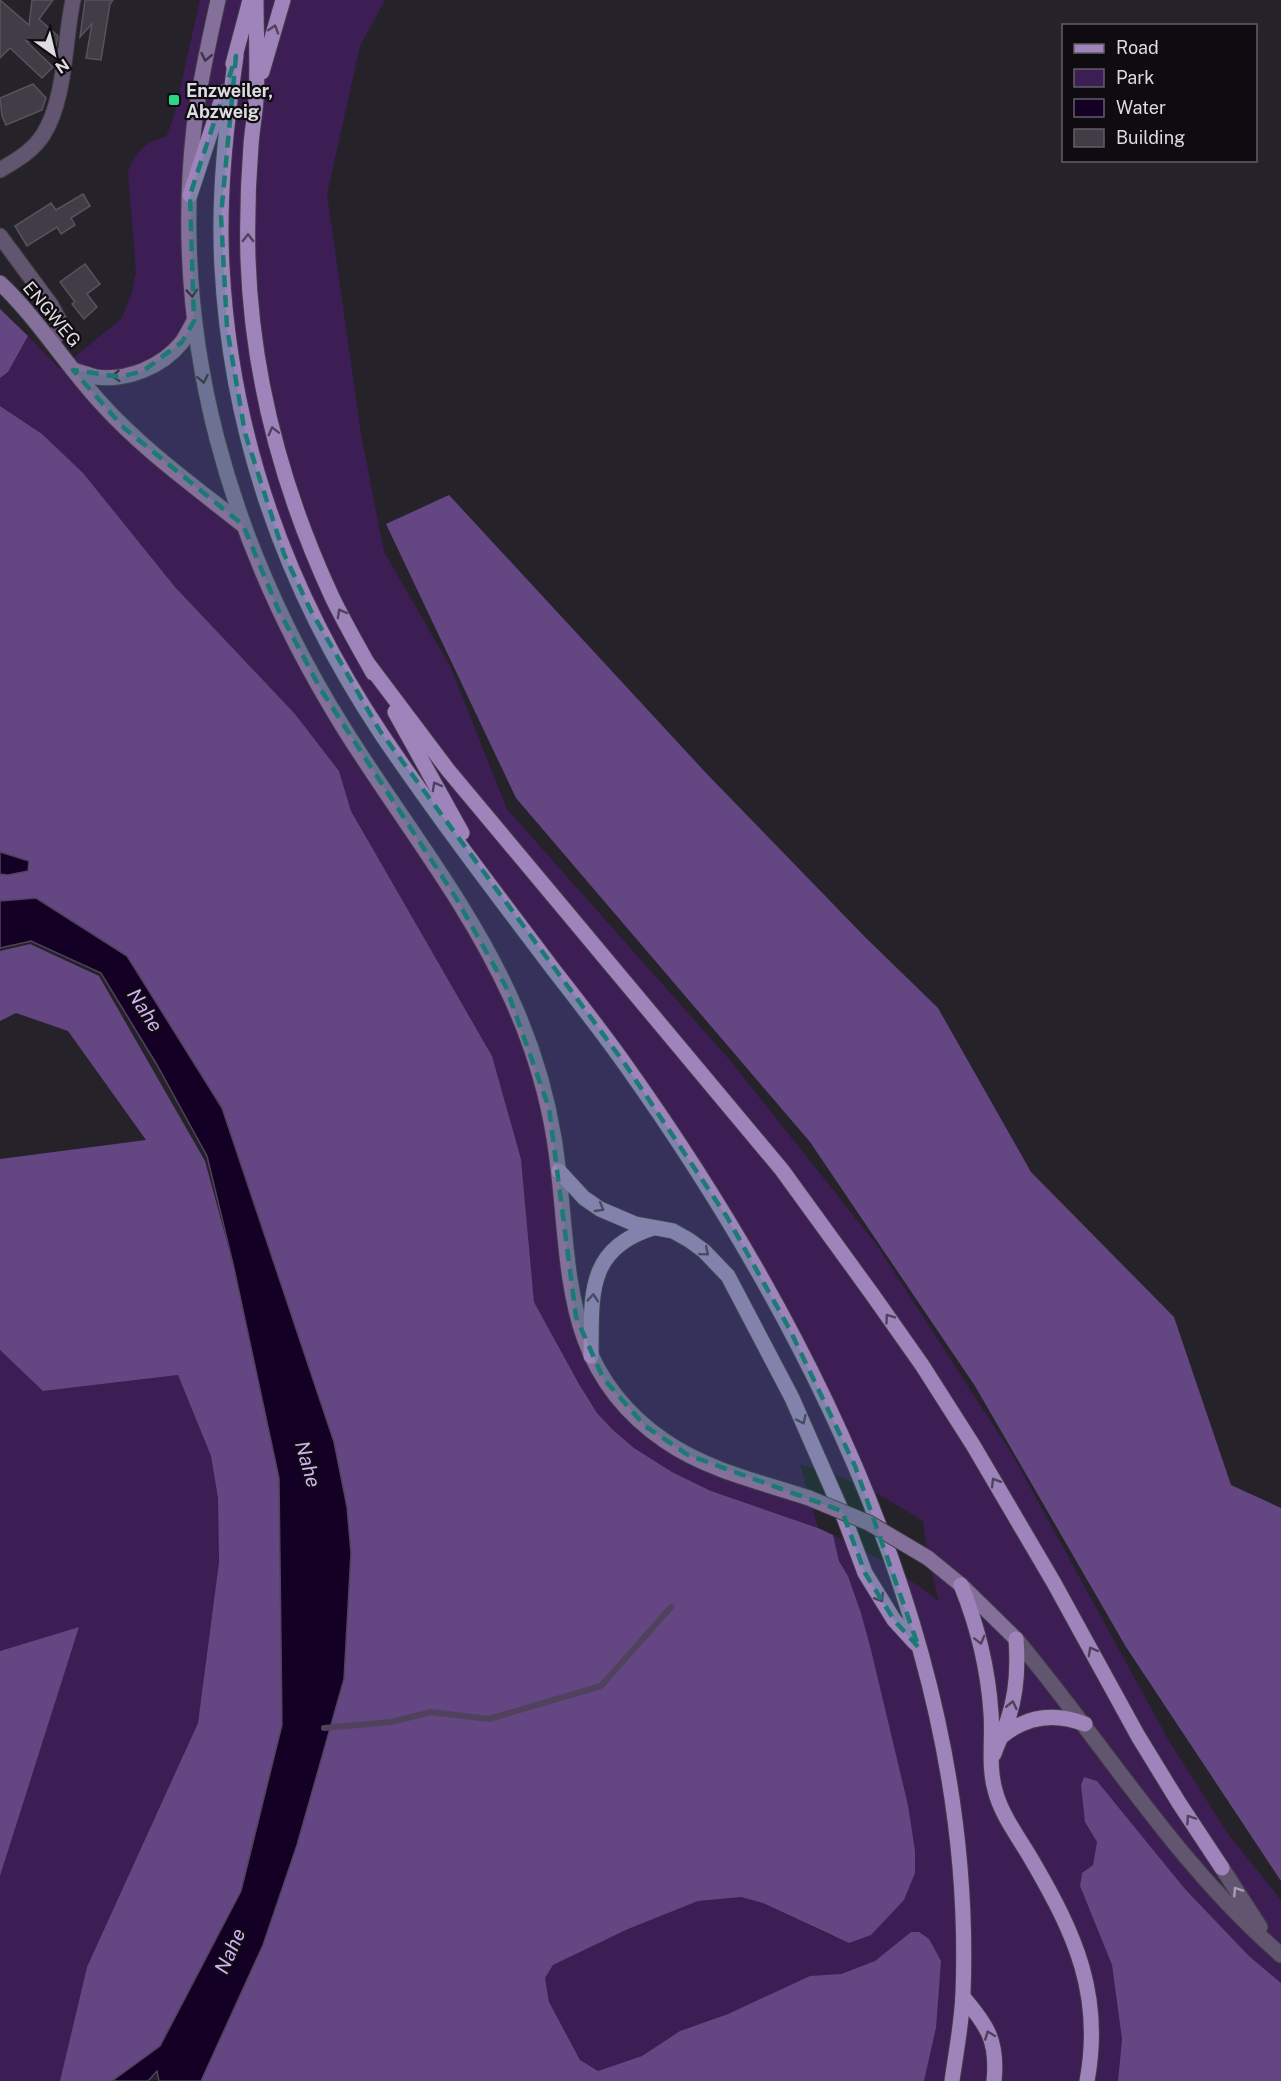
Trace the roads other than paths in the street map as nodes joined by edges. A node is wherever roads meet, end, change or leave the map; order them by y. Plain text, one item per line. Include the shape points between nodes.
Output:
1 (73, 0) edge
2 (218, 0) edge
3 (250, 0) edge
4 (256, 0) edge
5 (283, 0) edge
6 (236, 56) junction
7 (256, 99) junction
8 (0, 170) edge
9 (190, 195) junction
10 (0, 236) edge
11 (0, 283) edge
12 (194, 321) junction
13 (53, 342) junction
14 (73, 370) junction
15 (243, 525) junction
16 (369, 665) junction
17 (495, 892) junction
18 (559, 1171) junction
19 (653, 1228) junction
20 (591, 1356) junction
21 (962, 1585) junction
22 (1016, 1639) junction
23 (919, 1648) junction
24 (1084, 1724) junction
25 (1001, 1737) junction
26 (992, 1760) junction
27 (1222, 1868) joint
28 (1278, 1952) edge
29 (963, 1997) junction
30 (952, 2081) edge
31 (994, 2081) edge
32 (1087, 2081) edge

1 - 8 street via 50,122 31,149
2 -> 9 main road via 202,71
3 - 6 main road
4 - 7 main road
7 -> 5 main road
6 - 9 main road
6 - 17 main road via 224,155 222,264 235,381 263,493 284,554 340,664 380,731
16 -> 7 main road via 309,543 272,430 261,379 248,260 248,199
9 -> 12 main road
10 - 13 street via 59,320
11 - 13 main road, ENGWEG
12 -> 14 main road via 182,342 143,371 120,377
12 -> 15 main road via 212,425
13 - 14 main road, ENGWEG
14 - 15 main road, ENGWEG via 124,428
15 - 18 main road via 278,609 321,690 456,898 506,987 549,1108
17 -> 16 main road
27 -> 16 main road via 1144,1745 978,1455 859,1275 736,1112 448,770
17 - 23 main road via 625,1064 727,1217 764,1281 829,1408 876,1515
18 -> 19 main road via 577,1192 600,1209
18 - 20 main road via 565,1251 576,1317
20 -> 19 main road via 592,1290 602,1266 627,1239
19 -> 23 main road via 673,1231 689,1240 728,1276 792,1398 865,1573 894,1620
20 - 21 main road, bridge via 616,1397 667,1443 713,1466 869,1523 928,1558
21 - 22 main road
21 -> 26 main road via 986,1662
22 - 24 street
25 -> 22 main road via 1015,1694
23 - 29 main road via 950,1790 959,1861
24 - 25 main road via 1063,1717 1041,1717 1020,1724
24 - 28 street via 1180,1851 1227,1904
25 - 26 main road
26 - 32 main road via 999,1802 1064,1916 1082,1965 1090,2018
28 -> 27 street
29 - 30 main road
31 -> 29 main road via 996,2057 991,2037

